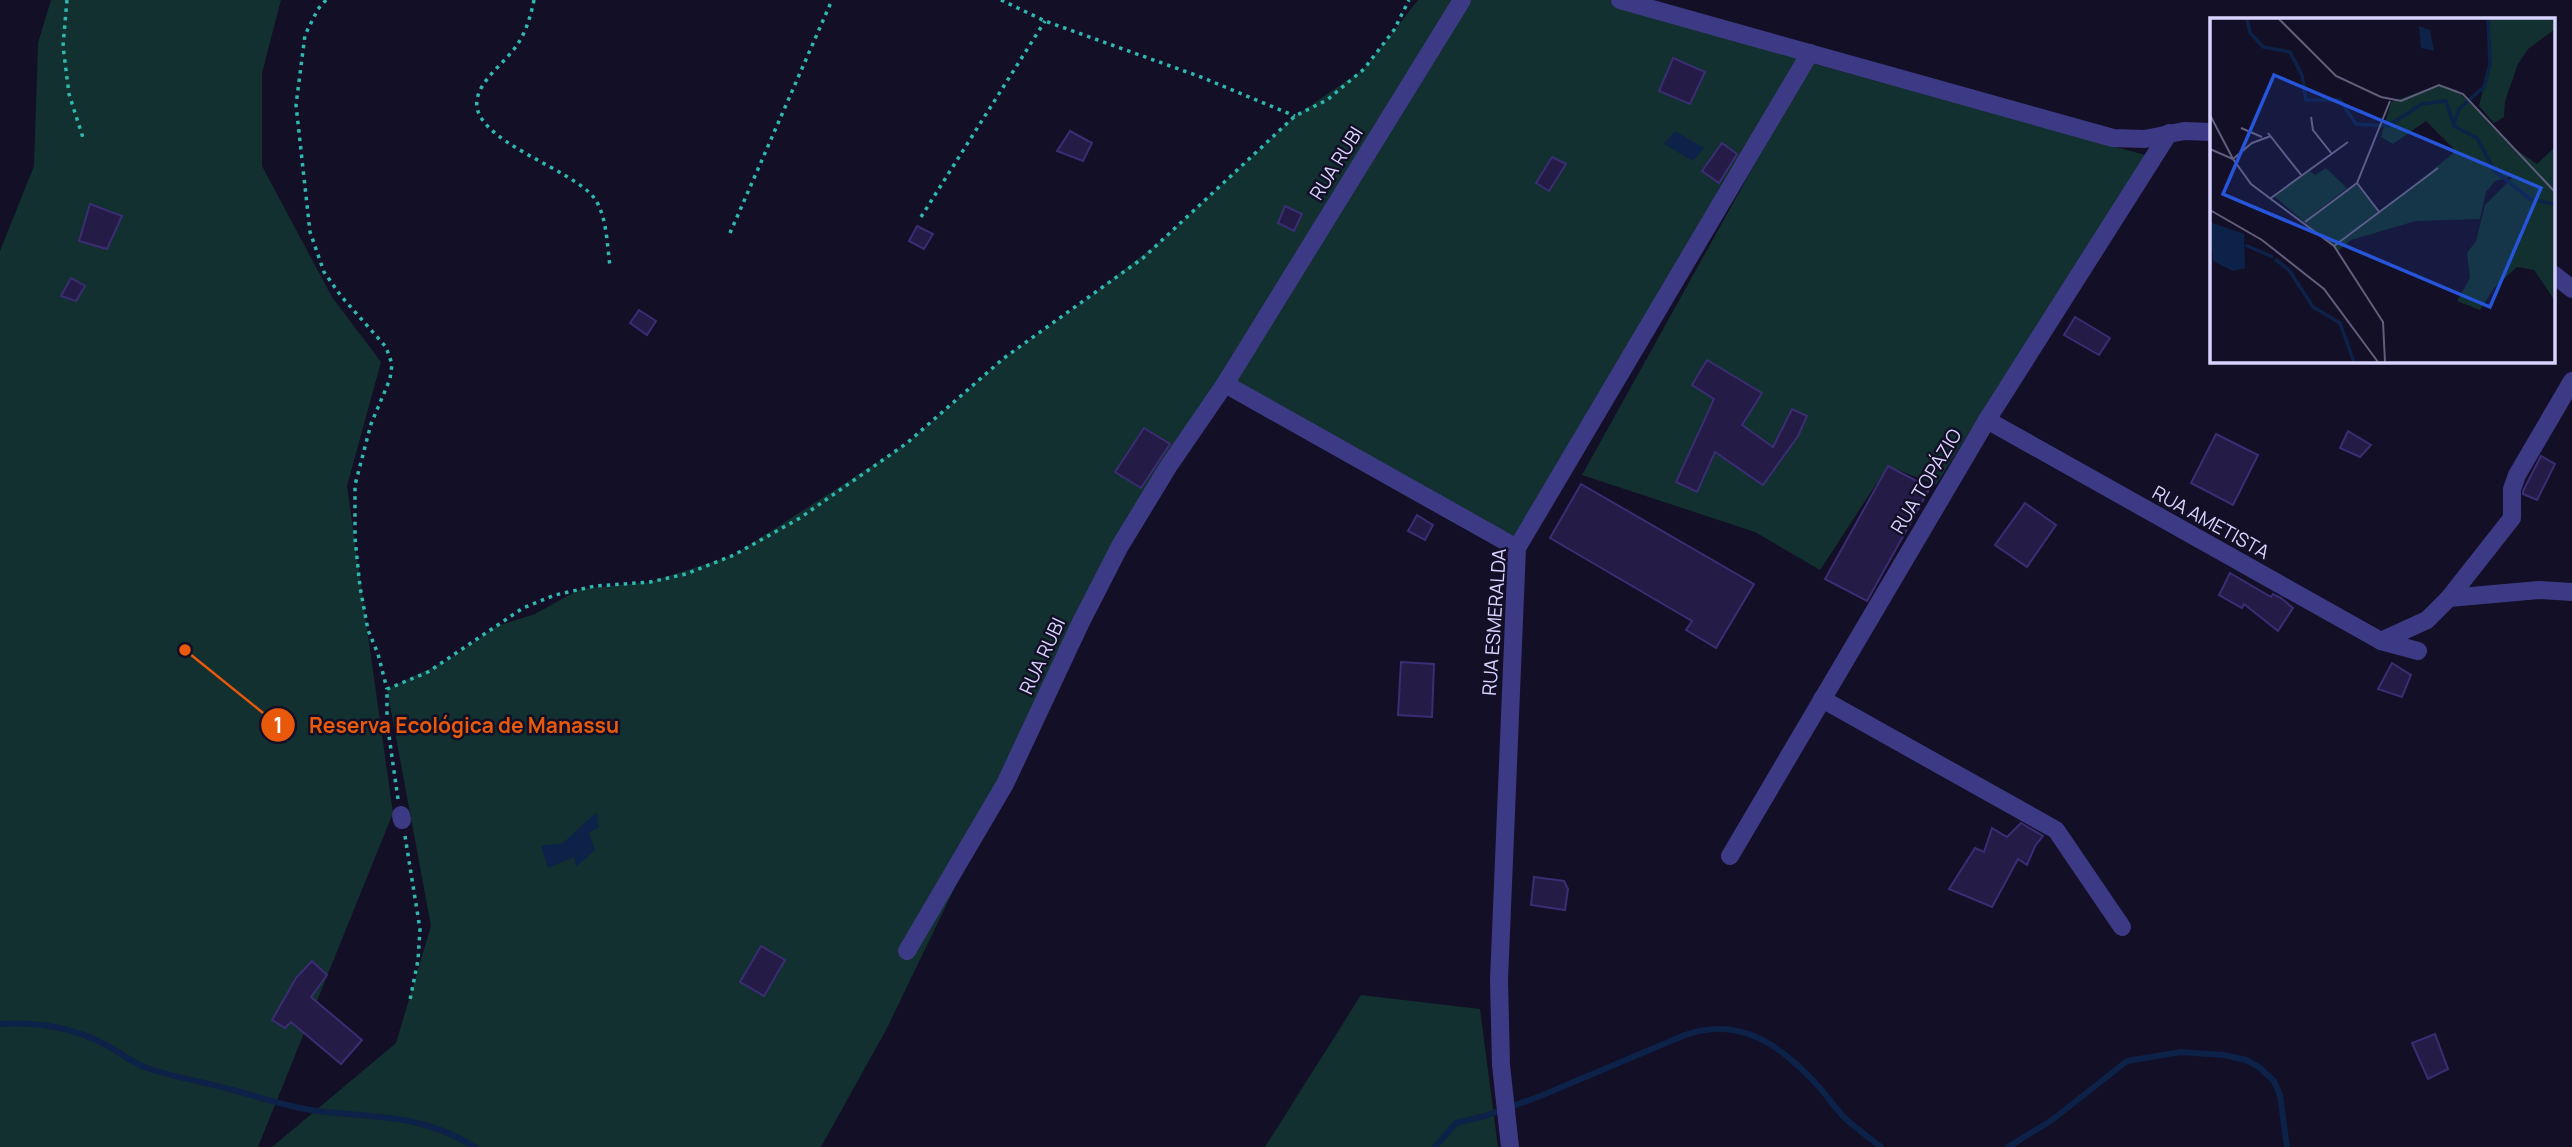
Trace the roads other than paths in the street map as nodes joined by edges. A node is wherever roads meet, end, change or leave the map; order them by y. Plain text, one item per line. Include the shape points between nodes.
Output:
1 (1462, 0) edge
2 (1620, 0) edge
3 (1810, 53) junction
4 (2210, 132) edge
5 (2169, 133) junction
6 (2554, 275) edge
7 (2572, 289) edge
8 (2572, 381) edge
9 (1225, 384) junction
10 (1987, 420) junction
11 (1517, 548) junction
12 (2572, 592) edge
13 (2449, 598) junction
14 (2381, 641) junction
15 (2418, 651) dead end
16 (1822, 699) junction
17 (1730, 856) dead end
18 (2122, 927) dead end
19 (907, 951) dead end
20 (1510, 1147) edge

1 - 9 street, RUA RUBI
2 - 3 street
3 - 5 street via 2113,138 2145,139
3 - 11 street, RUA ESMERALDA
4 - 5 street
5 - 10 street, RUA TOPÁZIO
6 - 7 street
8 - 13 street via 2518,475 2512,489 2512,517
9 - 11 street
9 - 19 street, RUA RUBI via 1120,547 1005,785
10 - 14 street, RUA AMETISTA
10 - 16 street, RUA TOPÁZIO
11 - 20 street, RUA ESMERALDA via 1499,980 1501,1065
12 - 13 street via 2539,590
13 - 14 street via 2427,620
14 - 15 street, RUA AMETISTA
16 - 17 street, RUA TOPÁZIO
16 - 18 street via 2056,830

